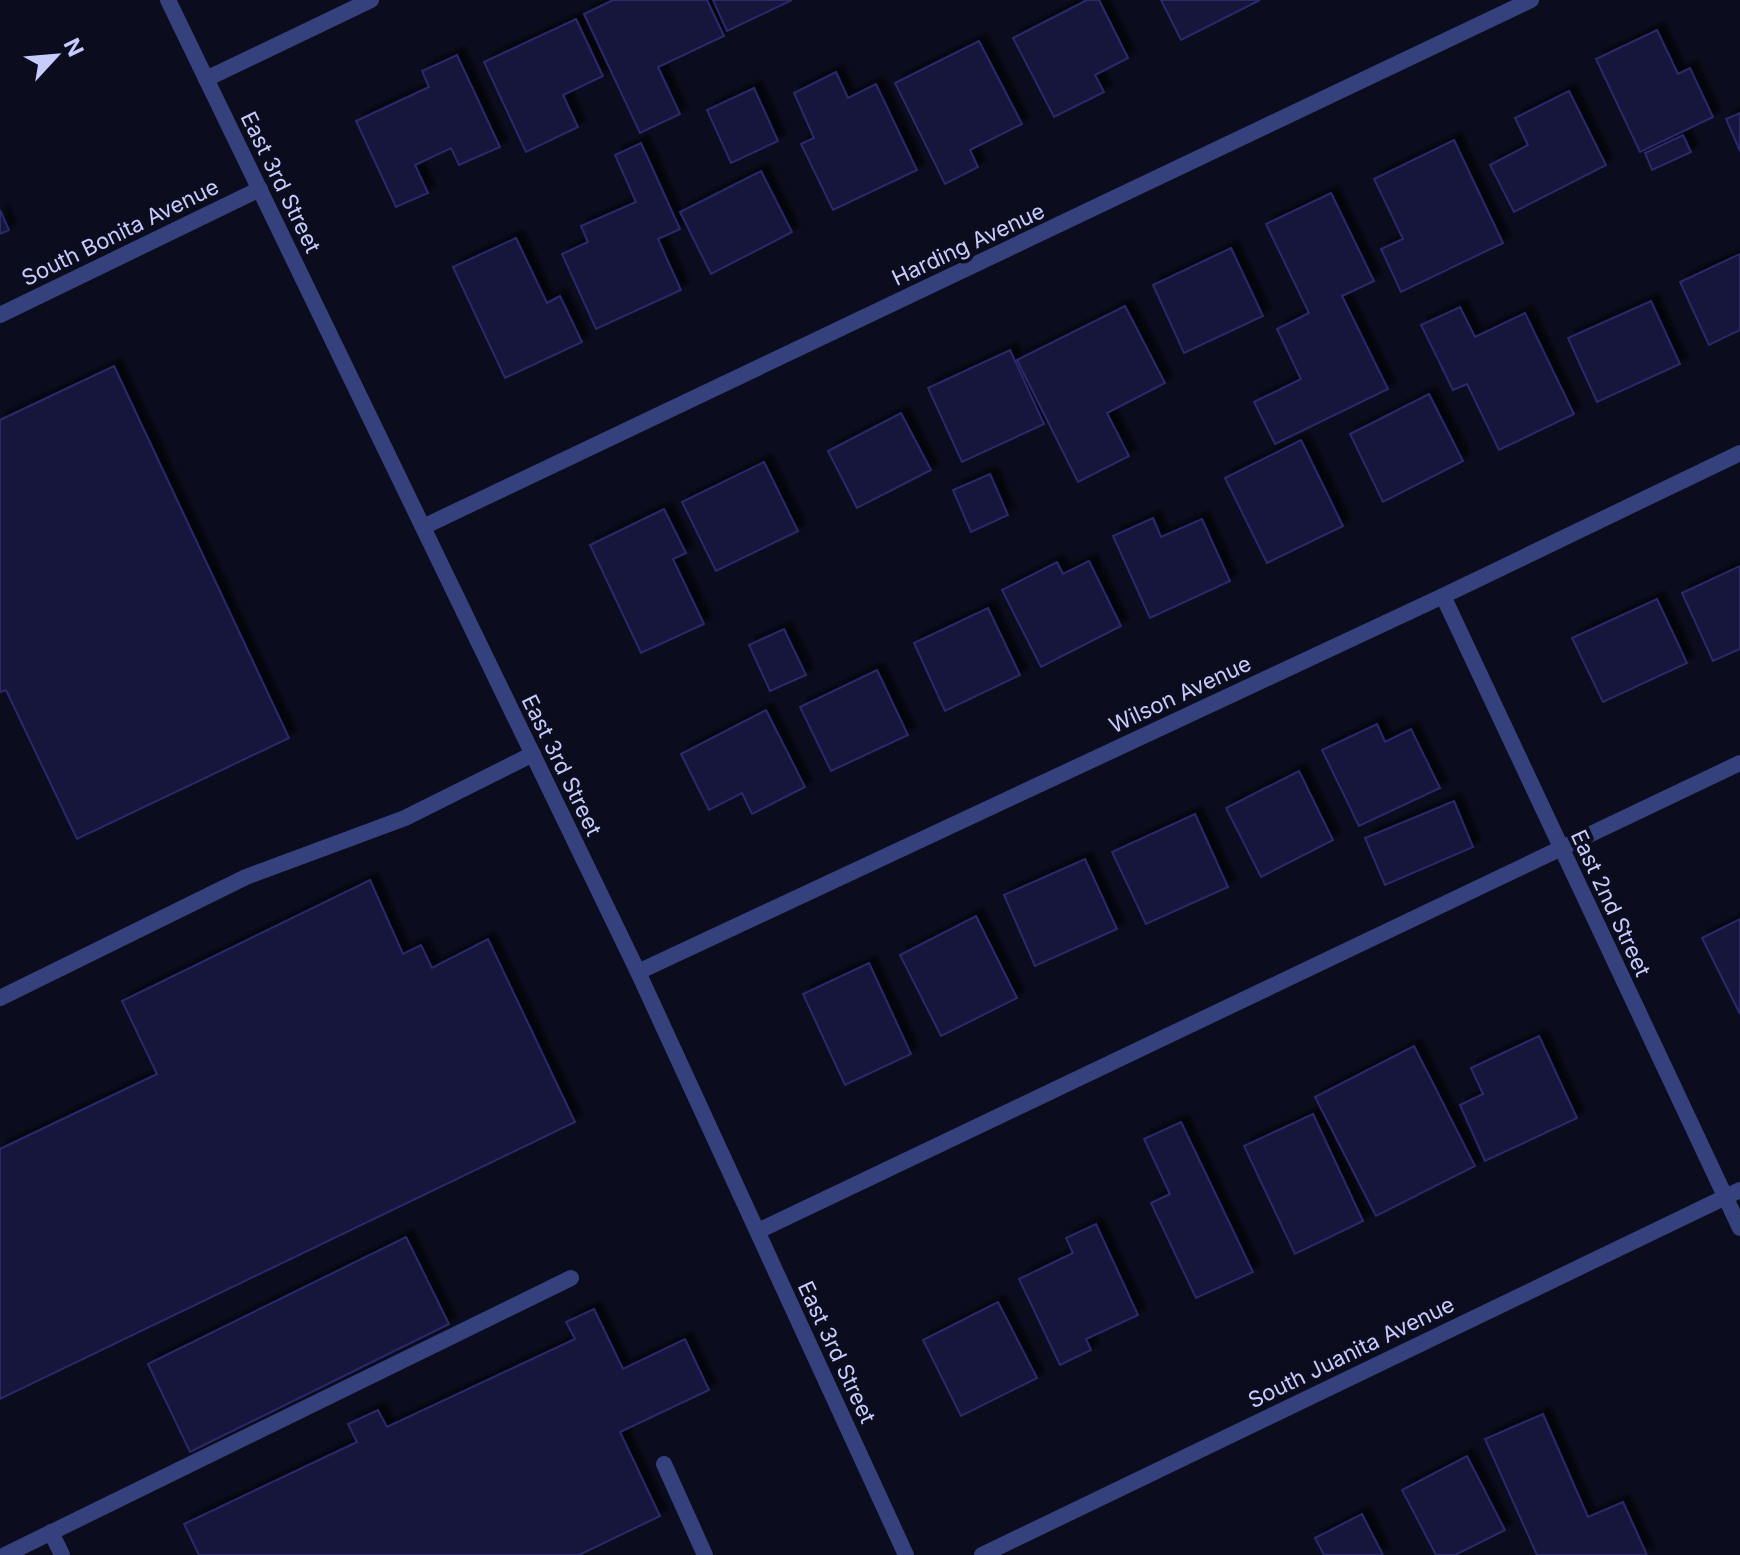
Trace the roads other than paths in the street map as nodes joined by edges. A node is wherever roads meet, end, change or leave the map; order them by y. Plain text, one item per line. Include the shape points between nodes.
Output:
1 (168, 0) edge
2 (371, 0) edge
3 (1531, 0) edge
4 (206, 79) junction
5 (260, 189) junction
6 (0, 315) edge
7 (1740, 453) edge
8 (423, 527) junction
9 (1443, 596) junction
10 (533, 754) junction
11 (1740, 763) edge
12 (1561, 848) junction
13 (638, 972) junction
14 (0, 998) edge
15 (1733, 1193) edge
16 (1740, 1228) edge
17 (758, 1231) junction
18 (571, 1278) dead end
19 (664, 1464) dead end
20 (51, 1532) junction
21 (5, 1555) edge
22 (62, 1555) edge
23 (705, 1555) edge
24 (906, 1555) edge
25 (982, 1555) edge

1 - 4 street, East 3rd Street
2 - 4 street
3 - 8 street, Harding Avenue
4 - 5 street, East 3rd Street
5 - 6 street, South Bonita Avenue
5 - 8 street, East 3rd Street
7 - 9 street, Wilson Avenue
8 - 10 street, East 3rd Street
9 - 12 street, East 2nd Street
9 - 13 street, Wilson Avenue
10 - 13 street, East 3rd Street
10 - 14 street via 405,818 246,877
11 - 12 street
12 - 15 street, East 2nd Street
12 - 17 street
13 - 17 street, East 3rd Street
15 - 16 street, East 2nd Street
15 - 25 street, South Juanita Avenue
17 - 24 street, East 3rd Street
18 - 20 street
19 - 23 street
20 - 21 street
20 - 22 street

